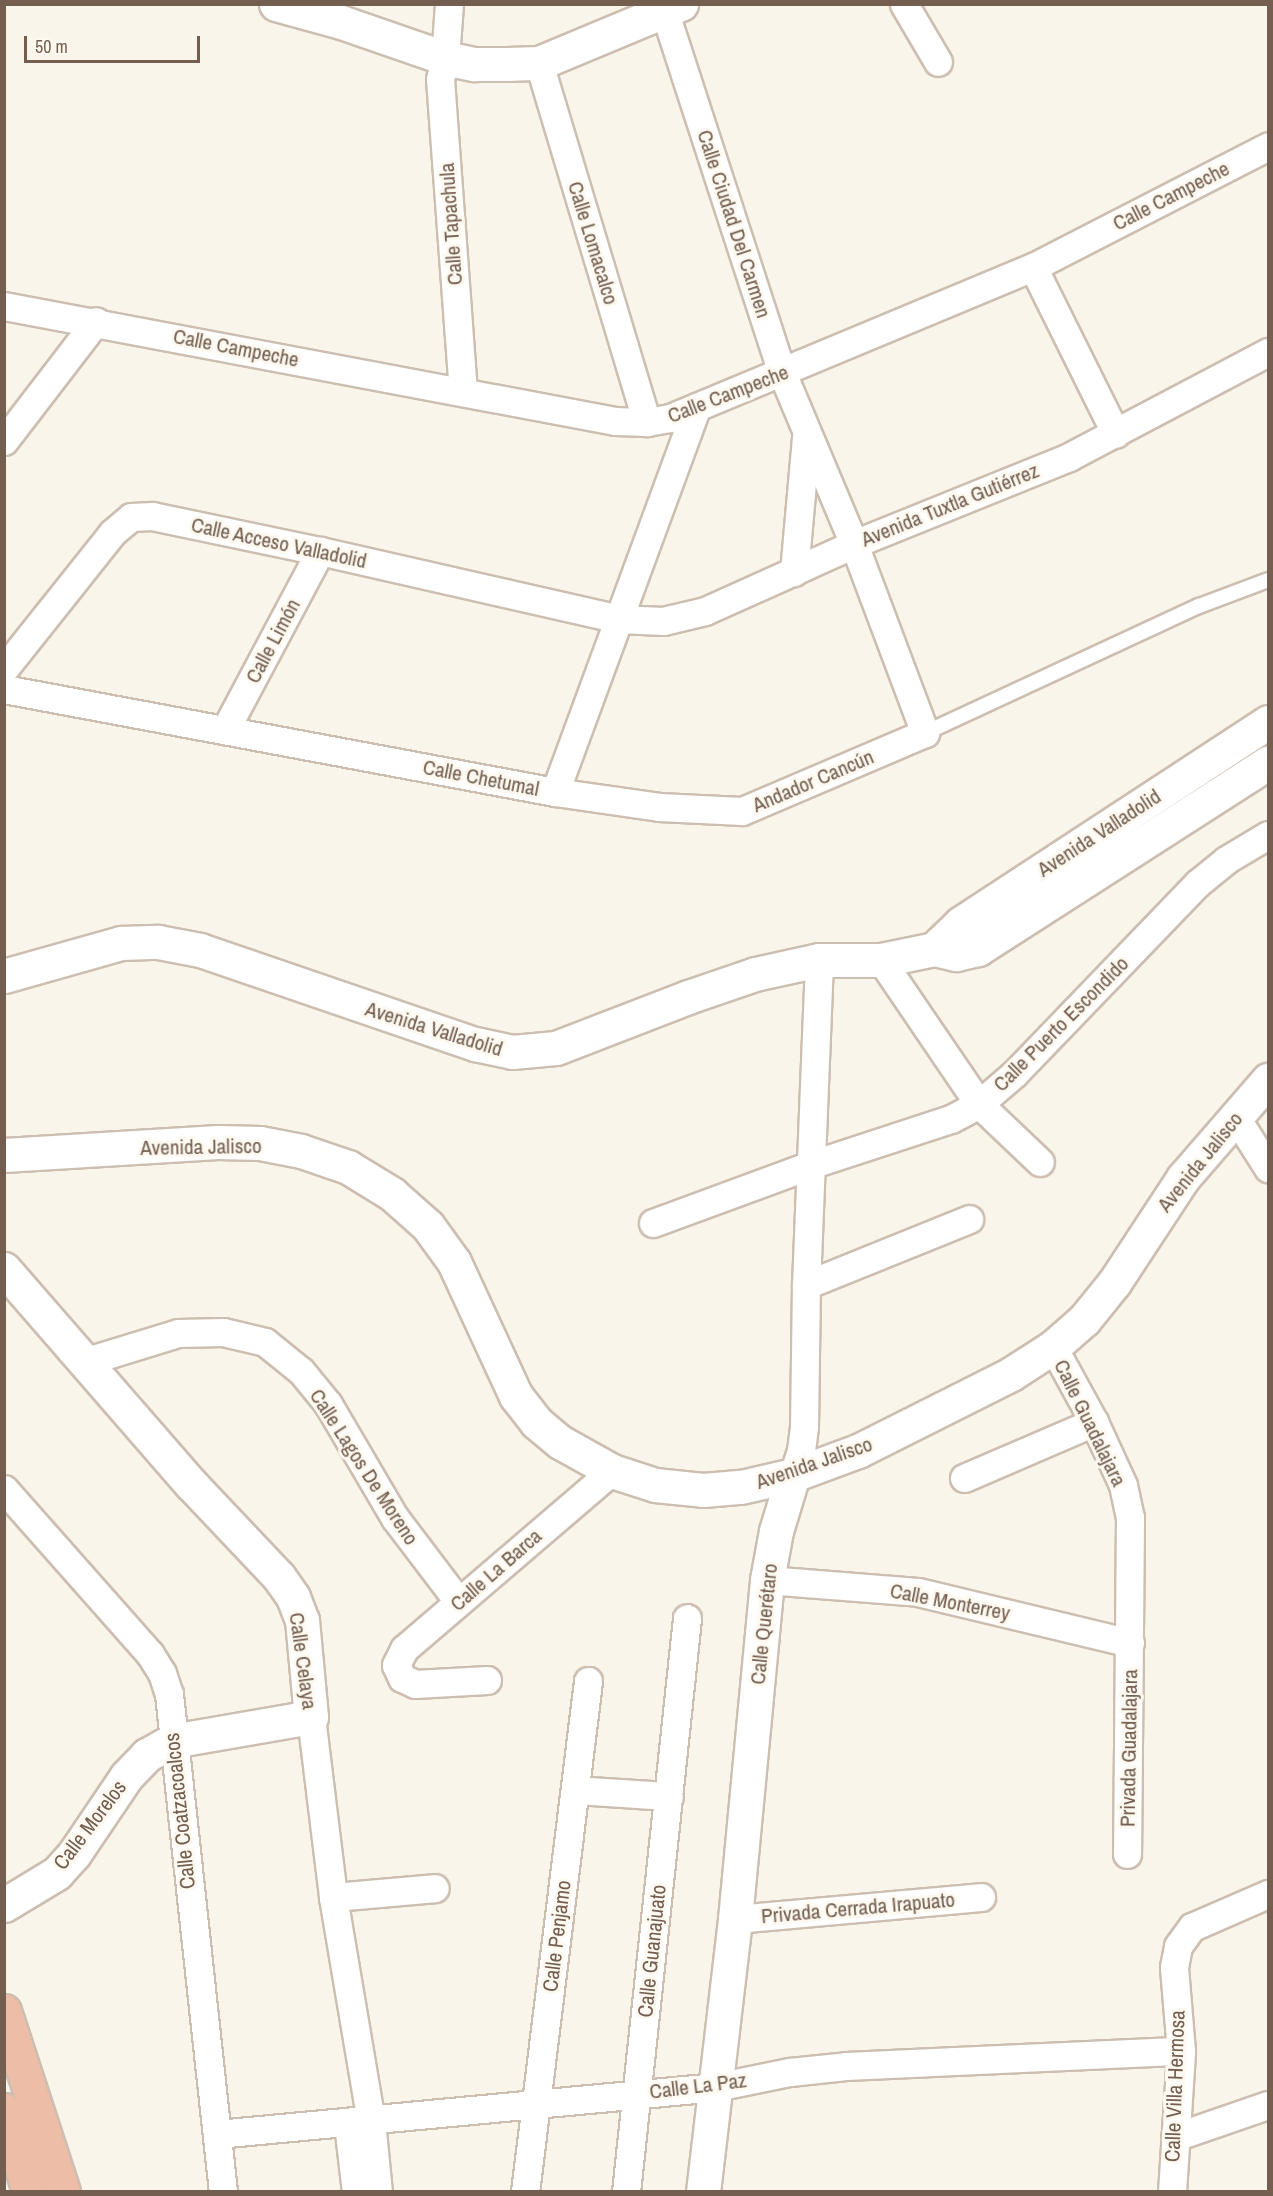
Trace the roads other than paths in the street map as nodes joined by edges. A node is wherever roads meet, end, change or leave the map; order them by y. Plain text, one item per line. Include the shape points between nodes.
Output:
1 (276, 4) edge
2 (449, 4) edge
3 (904, 4) edge
4 (673, 8) edge
5 (445, 58) junction
6 (938, 62) dead end
7 (539, 63) junction
8 (1269, 146) edge
9 (1033, 267) junction
10 (4, 306) edge
11 (96, 321) junction
12 (1269, 352) edge
13 (782, 373) junction
14 (463, 391) junction
15 (697, 407) junction
16 (647, 422) junction
17 (806, 433) junction
18 (1116, 434) junction
19 (4, 441) edge
20 (854, 544) junction
21 (320, 551) junction
22 (794, 572) junction
23 (1269, 580) edge
24 (619, 620) junction
25 (4, 669) edge
26 (4, 689) edge
27 (1269, 722) edge
28 (225, 730) junction
29 (925, 733) junction
30 (1269, 763) edge
31 (555, 792) junction
32 (1269, 835) edge
33 (934, 949) junction
34 (819, 960) junction
35 (881, 960) junction
36 (4, 976) edge
37 (1269, 1080) edge
38 (979, 1104) junction
39 (1235, 1116) junction
40 (4, 1155) edge
41 (1040, 1162) dead end
42 (813, 1164) junction
43 (1269, 1168) edge
44 (969, 1219) dead end
45 (653, 1223) dead end
46 (4, 1269) edge
47 (806, 1285) junction
48 (1053, 1347) junction
49 (87, 1361) junction
50 (1094, 1422) junction
51 (612, 1471) junction
52 (793, 1475) junction
53 (964, 1478) dead end
54 (4, 1489) edge
55 (767, 1580) junction
56 (458, 1601) junction
57 (687, 1618) dead end
58 (1130, 1643) junction
59 (487, 1680) dead end
60 (588, 1681) dead end
61 (311, 1717) junction
62 (172, 1741) junction
63 (575, 1790) junction
64 (669, 1796) junction
65 (1127, 1854) dead end
66 (435, 1888) dead end
67 (1269, 1894) edge
68 (981, 1896) dead end
69 (333, 1897) junction
70 (4, 1905) edge
71 (735, 1919) junction
72 (4, 2011) edge
73 (1180, 2051) junction
74 (716, 2087) junction
75 (638, 2094) junction
76 (537, 2102) junction
77 (1269, 2104) edge
78 (4, 2110) edge
79 (359, 2122) junction
80 (217, 2134) junction
81 (1175, 2137) junction
82 (29, 2192) edge
83 (63, 2192) edge
84 (223, 2192) edge
85 (356, 2192) edge
86 (378, 2192) edge
87 (525, 2192) edge
88 (626, 2192) edge
89 (703, 2192) edge
90 (1172, 2192) edge

1 - 5 street
2 - 5 street, Calle Tapachula
3 - 6 street
4 - 7 street
4 - 13 street, Calle Ciudad Del Carmen
5 - 7 street via 474,64
5 - 14 street, Calle Tapachula via 440,79
7 - 16 street, Calle Lomacalco
8 - 9 street, Calle Campeche
9 - 13 street, Calle Campeche
9 - 18 street
10 - 11 street, Calle Campeche
11 - 14 street, Calle Campeche
11 - 19 street
12 - 18 street, Avenida Tuxtla Gutiérrez
13 - 15 street, Calle Campeche
13 - 17 street, Calle Ciudad Del Carmen
14 - 16 street, Calle Campeche via 615,421
15 - 16 street, Calle Campeche
15 - 24 street, Calle Chetumal
17 - 20 street, Calle Ciudad Del Carmen
17 - 22 street
18 - 20 street, Avenida Tuxtla Gutiérrez via 1069,457
20 - 22 street, Avenida Tuxtla Gutiérrez
20 - 29 street, Calle Ciudad Del Carmen
21 - 24 street, Calle Acceso Valladolid
21 - 25 street, Calle Acceso Valladolid via 152,516 131,517 112,533
21 - 28 street, Calle Limón
22 - 24 street, Avenida Tuxtla Gutiérrez via 705,611 663,621
23 - 29 lane via 1199,606
24 - 31 street, Calle Chetumal
26 - 28 street, Calle Chetumal
27 - 33 street, Avenida Valladolid via 961,924
28 - 31 street, Calle Chetumal
29 - 31 street, Andador Cancún via 742,811 659,807
30 - 33 street, Avenida Valladolid via 978,949 956,954
32 - 38 street, Calle Puerto Escondido via 1226,860 1198,883 1014,1074
33 - 35 street, Avenida Valladolid
34 - 35 street, Avenida Valladolid
34 - 36 street, Avenida Valladolid via 754,974 556,1048 512,1052 427,1030 200,951 158,942 121,943
34 - 42 street, Calle Querétaro
35 - 38 street
37 - 39 street, Avenida Jalisco
38 - 41 street
38 - 42 street, Calle Puerto Escondido via 951,1119
39 - 43 street
39 - 48 street, Avenida Jalisco via 1183,1178 1114,1283 1084,1320
40 - 51 street, Avenida Jalisco via 260,1143 301,1151 348,1167 392,1194 428,1226 454,1262 516,1396 536,1422 560,1443
42 - 45 street, Calle Puerto Escondido
42 - 47 street, Calle Querétaro
44 - 47 street
46 - 49 street, Calle Celaya
47 - 52 street, Calle Querétaro via 804,1427
48 - 50 street, Calle Guadalajara
48 - 52 street, Avenida Jalisco via 1011,1374 858,1451
49 - 56 street, Calle Lagos De Moreno via 178,1333 224,1332 265,1342 301,1371 328,1404 395,1518
49 - 61 street, Calle Celaya via 293,1597 302,1620
50 - 53 street
50 - 58 street, Calle Guadalajara via 1123,1485 1130,1517
51 - 52 street, Avenida Jalisco via 655,1485 703,1490 741,1487
51 - 56 street, Calle La Barca
52 - 55 street, Calle Querétaro via 776,1531
54 - 62 street, Calle Coatzacoalcos via 150,1654 169,1694
55 - 58 street, Calle Monterrey via 918,1592
55 - 71 street, Calle Querétaro
56 - 59 street, Calle La Barca via 404,1649 396,1665 402,1678 415,1684
57 - 64 street, Calle Guanajuato
58 - 65 street, Privada Guadalajara
60 - 63 street, Calle Penjamo
61 - 62 street
61 - 69 street, Calle Celaya
62 - 70 street, Calle Morelos via 147,1755 126,1777 74,1854 57,1872
62 - 80 street, Calle Coatzacoalcos
63 - 64 street
63 - 76 street, Calle Penjamo
64 - 75 street, Calle Guanajuato
66 - 69 street
67 - 73 street, Calle Villa Hermosa via 1192,1927 1178,1946 1174,1967
68 - 71 street, Privada Cerrada Irapuato
69 - 79 street, Calle Celaya
71 - 74 street, Calle Querétaro
72 - 83 highway
73 - 74 street, Calle La Paz via 846,2066 790,2072
73 - 81 street, Calle Villa Hermosa
74 - 75 street, Calle La Paz
74 - 89 street, Calle Querétaro
75 - 76 street, Calle La Paz
75 - 88 street, Calle Guanajuato
76 - 79 street, Calle La Paz
76 - 87 street, Calle Penjamo
77 - 81 street
78 - 82 highway
79 - 80 street, Calle La Paz
79 - 85 street
79 - 86 street
80 - 84 street, Calle Coatzacoalcos
81 - 90 street, Calle Villa Hermosa

